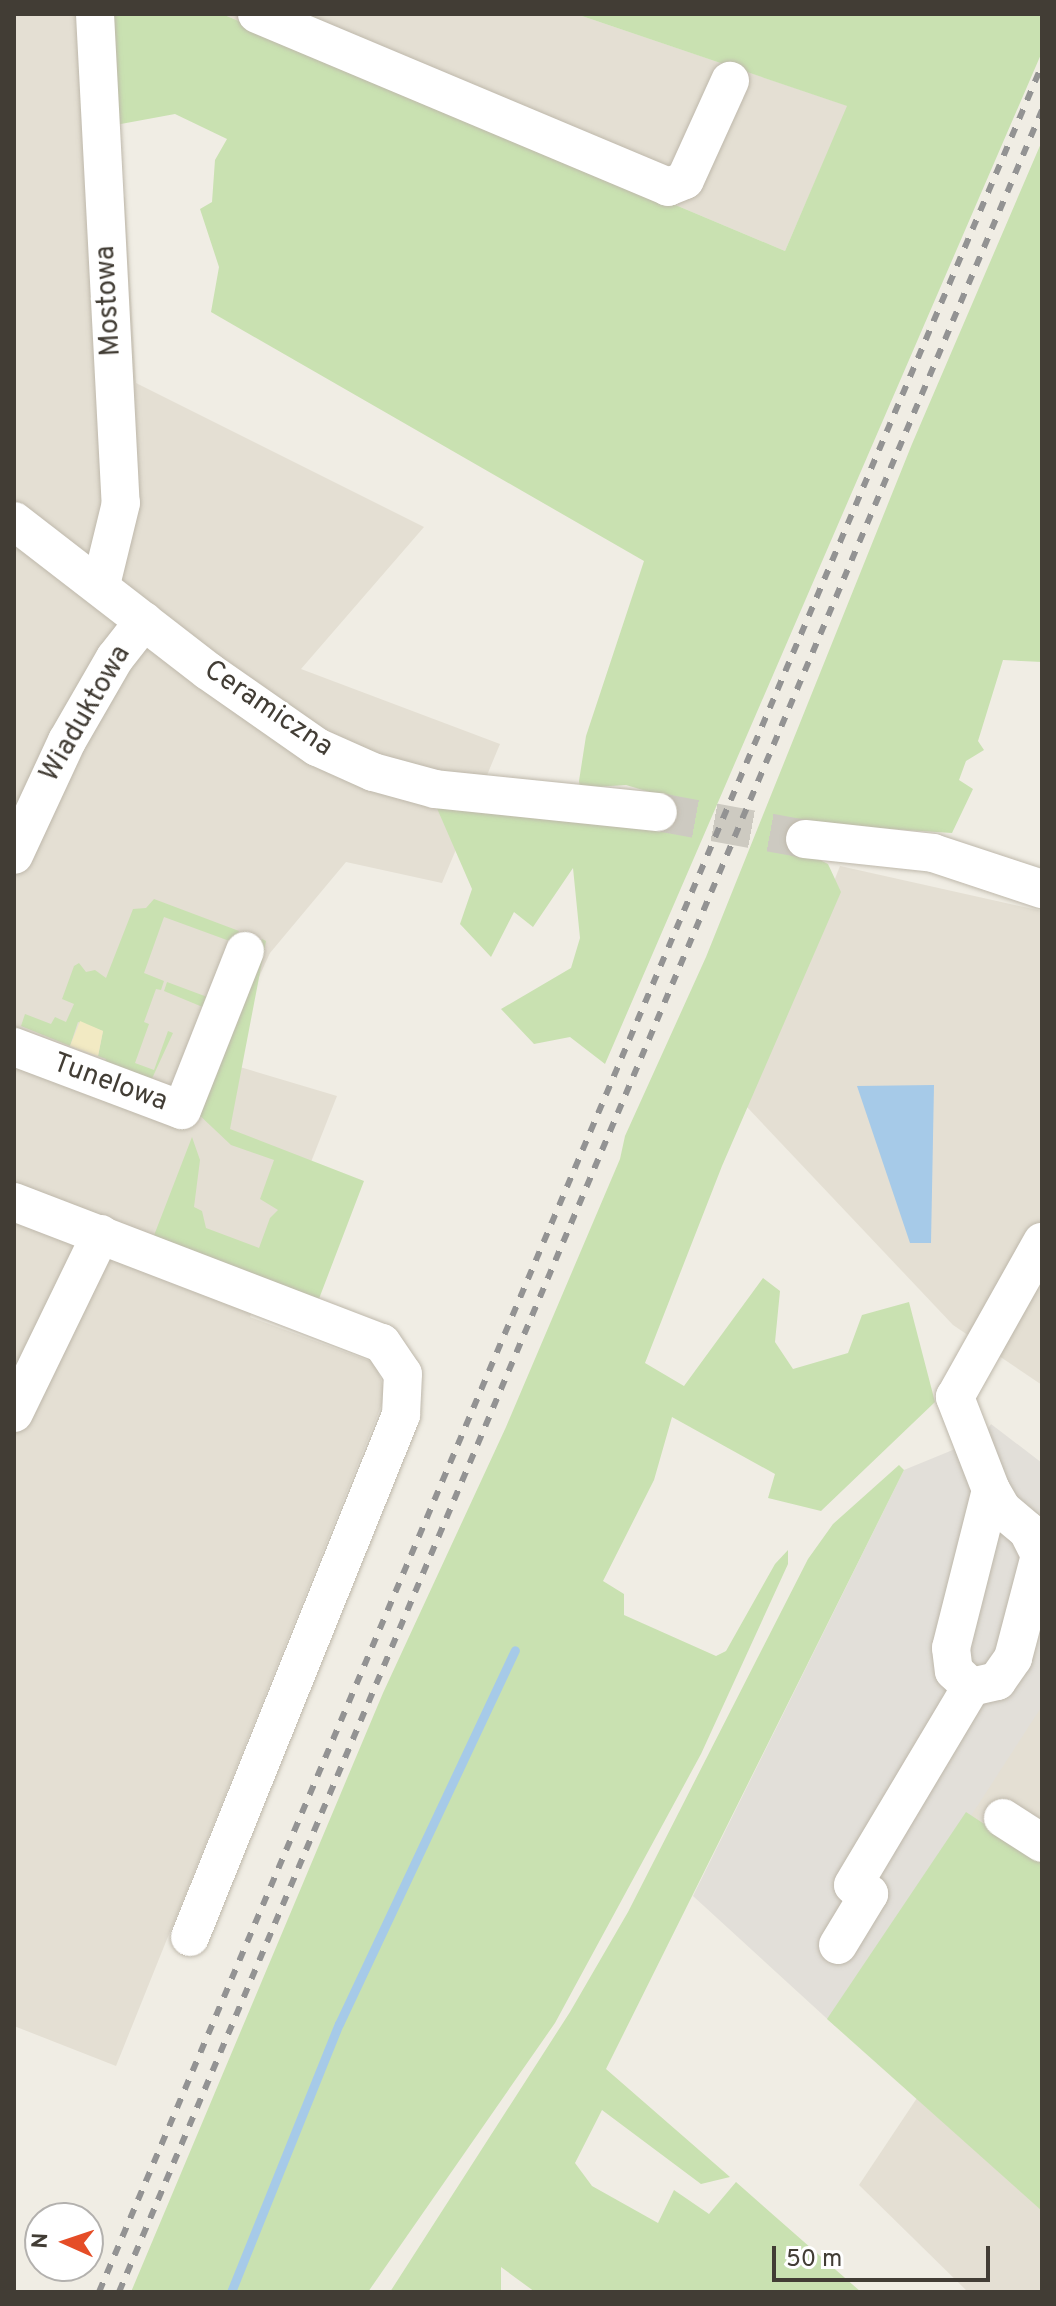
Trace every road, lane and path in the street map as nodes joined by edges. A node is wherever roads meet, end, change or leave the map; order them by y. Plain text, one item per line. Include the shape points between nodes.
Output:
1 (95, 14) edge
2 (257, 14) edge
3 (730, 81) dead end
4 (14, 521) edge
5 (101, 585) junction
6 (144, 621) junction
7 (658, 812) tunnel mouth
8 (805, 839) tunnel mouth
9 (14, 855) edge
10 (1042, 889) edge
11 (245, 951) dead end
12 (14, 1047) edge
13 (14, 1202) edge
14 (101, 1234) junction
15 (1042, 1242) edge
16 (14, 1413) edge
17 (991, 1490) junction
18 (971, 1687) junction
19 (1003, 1818) dead end
20 (1042, 1843) edge
21 (190, 1937) dead end
22 (838, 1945) dead end

1 - 5 street, Mostowa via 121,503
2 - 3 street via 668,187 685,180
4 - 5 street, Ceramiczna
5 - 6 street, Ceramiczna
6 - 7 street, Ceramiczna via 317,747 373,772 435,789
6 - 9 street, Wiaduktowa via 115,658 67,741
8 - 10 street via 933,853
11 - 12 street, Tunelowa via 182,1110
13 - 14 street
14 - 16 street
14 - 21 street via 382,1343 403,1374 401,1415
15 - 17 street via 955,1397
17 - 18 street via 951,1648 954,1671
17 - 18 street via 1036,1542 1039,1572 1006,1671 984,1688
18 - 22 street via 853,1885 869,1894
19 - 20 street

